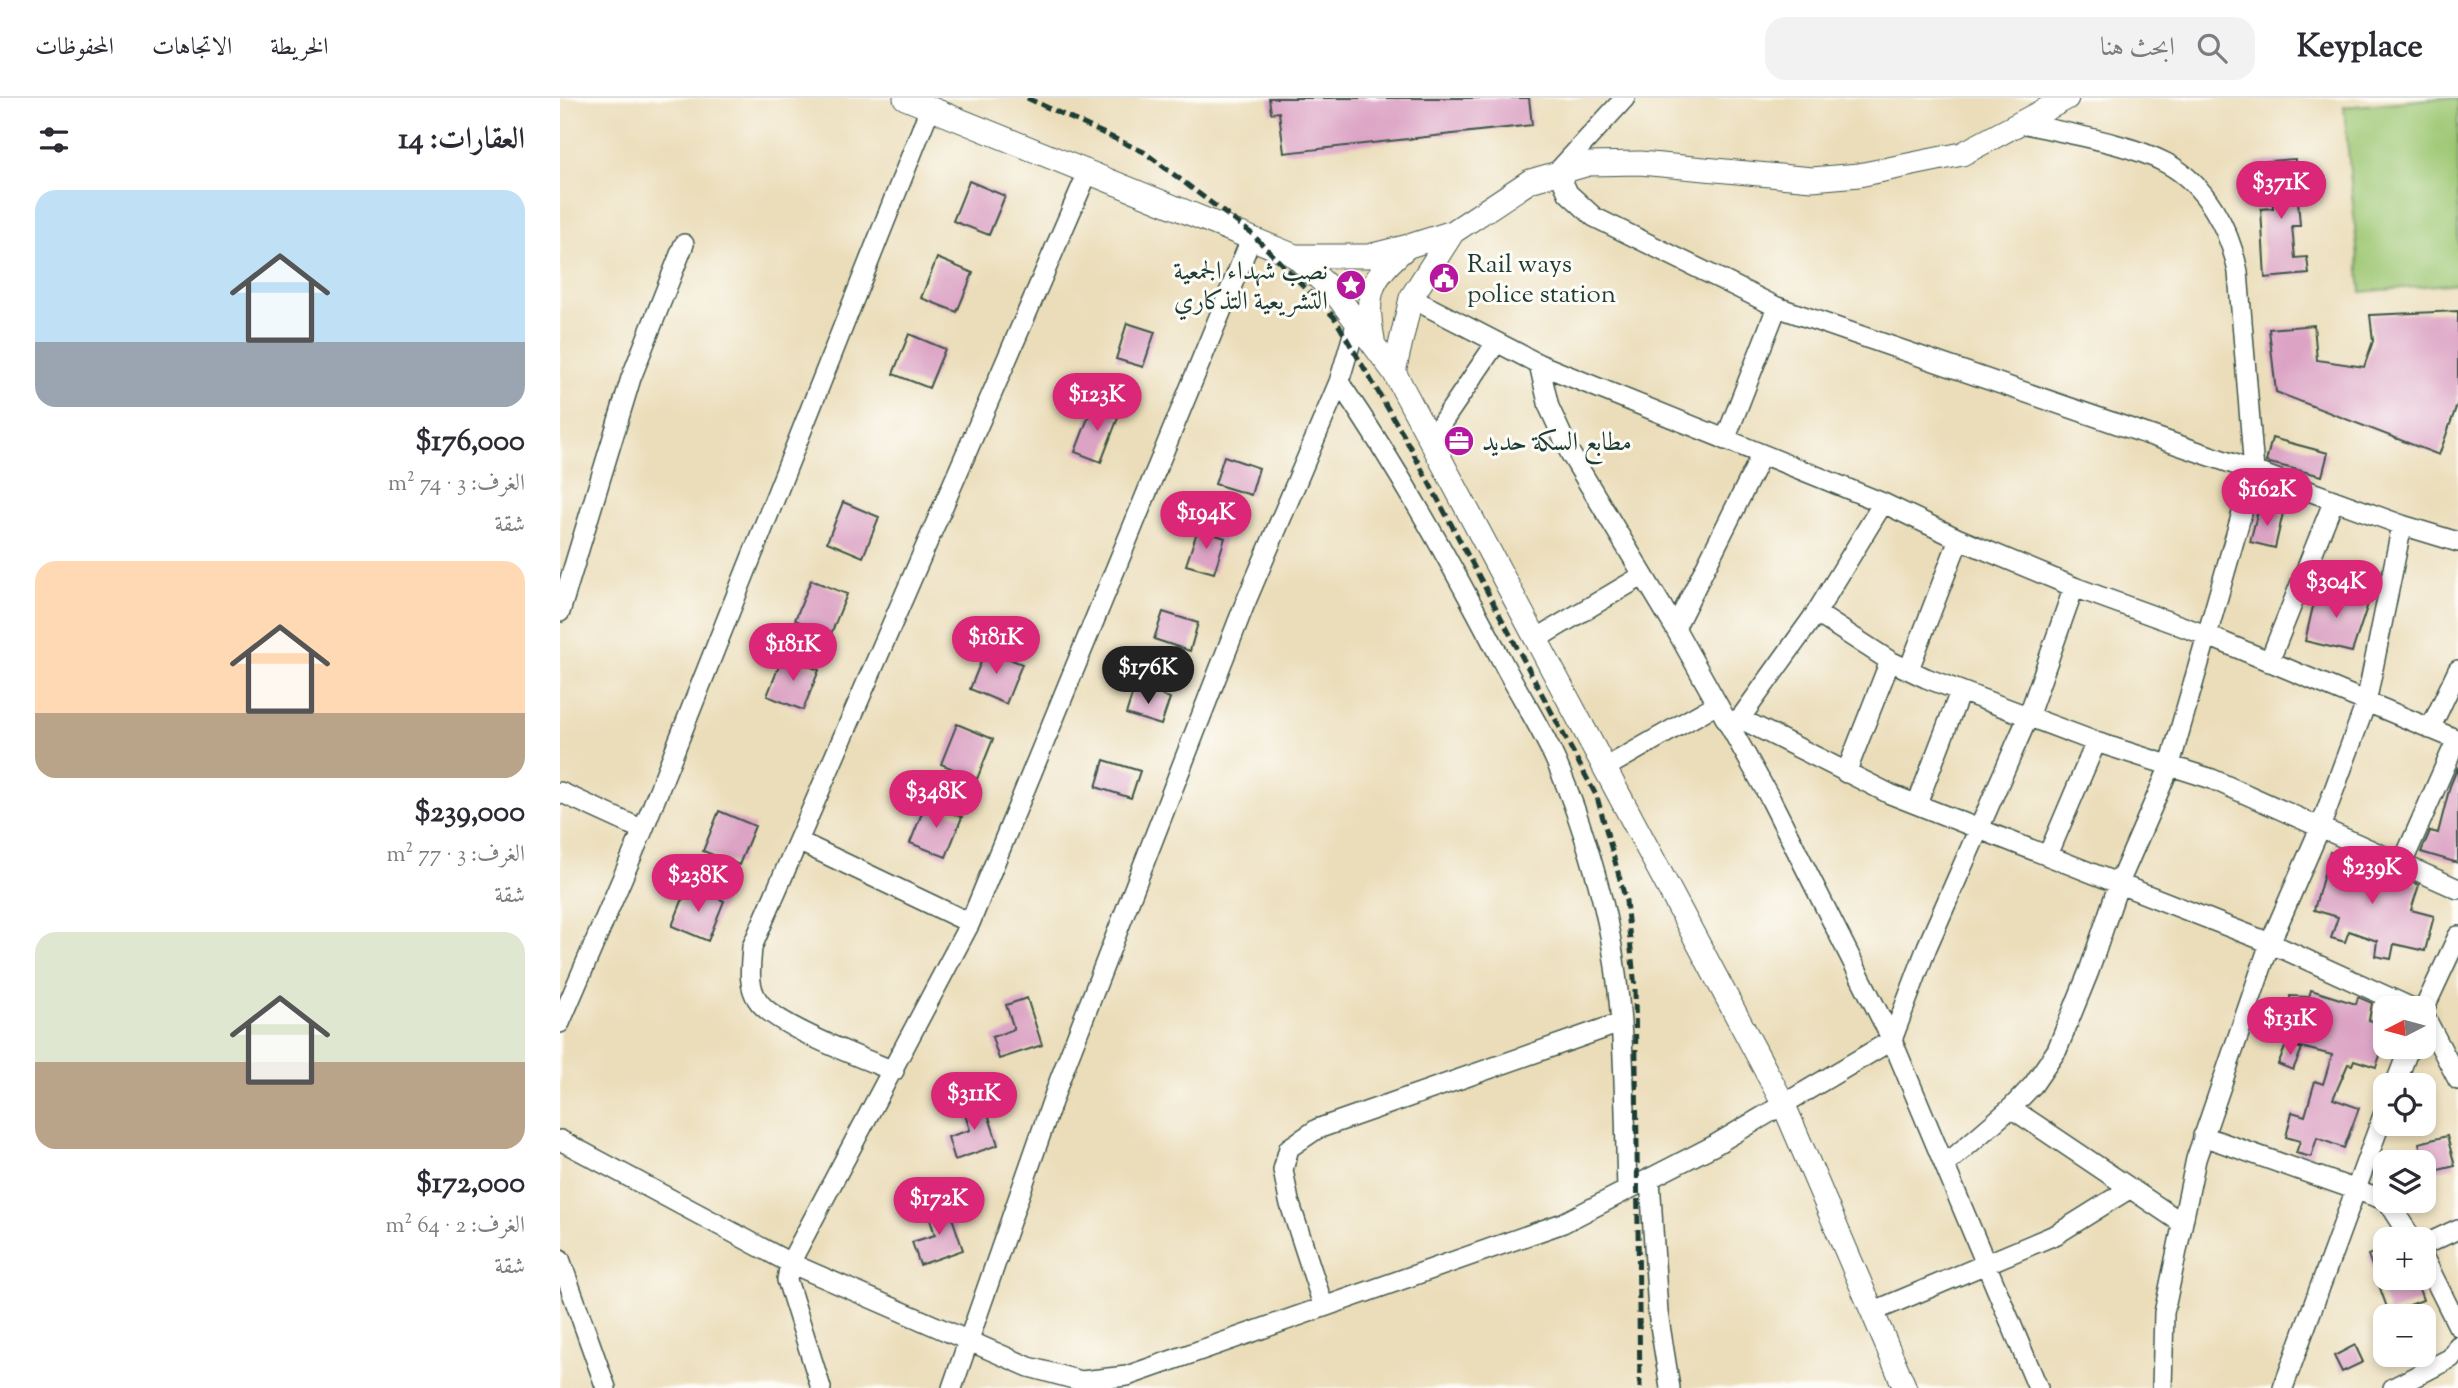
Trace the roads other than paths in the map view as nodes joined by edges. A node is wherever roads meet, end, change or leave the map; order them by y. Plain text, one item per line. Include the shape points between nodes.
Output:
1 (905, 98) edge
2 (1625, 98) edge
3 (2067, 98) edge
4 (930, 108) junction
5 (2022, 123) junction
6 (1558, 171) junction
7 (1088, 172) junction
8 (1453, 232) junction
9 (1251, 239) junction
10 (684, 244) dead end
11 (1409, 246) junction
12 (1295, 256) junction
13 (1411, 298) junction
14 (1777, 307) junction
15 (1357, 321) junction
16 (1373, 342) junction
17 (1496, 343) junction
18 (1539, 364) junction
19 (1394, 372) junction
20 (1339, 382) junction
21 (1430, 440) junction
22 (1725, 440) junction
23 (1761, 456) junction
24 (2254, 471) junction
25 (2334, 500) junction
26 (1882, 503) junction
27 (2402, 525) junction
28 (1959, 539) junction
29 (2458, 542) edge
30 (1642, 576) junction
31 (2074, 587) junction
32 (560, 612) edge
33 (1816, 612) junction
34 (1675, 628) junction
35 (2206, 635) junction
36 (1536, 639) junction
37 (1890, 661) junction
38 (2269, 662) junction
39 (1909, 669) junction
40 (2458, 670) edge
41 (1960, 692) junction
42 (2366, 703) junction
43 (1715, 705) junction
44 (2028, 717) junction
45 (1735, 724) junction
46 (2430, 729) junction
47 (2458, 739) edge
48 (2096, 742) junction
49 (1605, 768) junction
50 (2169, 768) junction
51 (1846, 773) junction
52 (560, 792) edge
53 (1917, 804) junction
54 (2320, 828) junction
55 (1980, 829) junction
56 (643, 830) junction
57 (798, 841) junction
58 (2048, 855) junction
59 (2402, 866) junction
60 (2119, 883) junction
61 (2458, 889) edge
62 (970, 923) junction
63 (2458, 936) edge
64 (2270, 943) junction
65 (2386, 996) edge
66 (2430, 996) edge
67 (560, 1023) edge
68 (1620, 1023) junction
69 (2436, 1038) edge
70 (1892, 1040) junction
71 (894, 1072) junction
72 (2458, 1080) edge
73 (1783, 1102) junction
74 (2011, 1108) junction
75 (2203, 1136) junction
76 (2375, 1136) edge
77 (560, 1140) edge
78 (1945, 1165) junction
79 (1650, 1178) junction
80 (2129, 1189) junction
81 (1627, 1191) junction
82 (2354, 1191) junction
83 (2373, 1196) edge
84 (2182, 1223) junction
85 (2458, 1229) edge
86 (2436, 1239) edge
87 (560, 1259) edge
88 (790, 1263) junction
89 (1985, 1266) junction
90 (2436, 1282) edge
91 (1323, 1305) junction
92 (1872, 1312) junction
93 (2458, 1326) edge
94 (969, 1340) junction
95 (2458, 1346) edge
96 (606, 1388) edge
97 (821, 1388) edge
98 (952, 1388) edge
99 (1670, 1388) edge
100 (1905, 1388) edge
101 (2038, 1388) edge
102 (2162, 1388) edge
103 (2283, 1388) edge
104 (2393, 1388) edge

1 - 4 street
2 - 6 street
3 - 5 street
4 - 7 street
4 - 56 street
5 - 6 street via 1962,154 1812,179 1640,163 1589,164
5 - 24 street via 2168,163 2213,207 2232,244 2238,272
6 - 8 street via 1530,181
6 - 14 street via 1568,193 1594,217
7 - 9 street
7 - 57 street
8 - 11 street
8 - 13 street
9 - 12 street
9 - 62 street
10 - 32 street via 631,378
11 - 12 street via 1369,256
11 - 16 street via 1374,279 1368,314
12 - 15 street
13 - 17 street
13 - 19 street
14 - 22 street
14 - 24 street
15 - 16 street
15 - 20 street
16 - 19 street
17 - 18 street
17 - 21 street
18 - 22 street
18 - 30 street via 1549,407 1570,453
19 - 21 street
20 - 68 street via 1410,490 1555,758 1602,897
20 - 94 street via 1244,606 1065,1066
21 - 36 street
22 - 23 street
23 - 26 street
23 - 34 street
24 - 25 street
24 - 35 street
25 - 27 street
25 - 38 street
26 - 28 street
26 - 33 street
27 - 29 street
27 - 42 street
28 - 31 street
28 - 39 street
30 - 34 street
30 - 36 street
31 - 35 street
31 - 44 street
33 - 37 street
33 - 45 street
34 - 43 street
35 - 38 street
35 - 50 street
36 - 49 street
37 - 39 street
37 - 51 street
38 - 42 street
39 - 41 street
40 - 46 street
41 - 44 street
41 - 53 street
42 - 46 street
42 - 54 street
43 - 45 street
43 - 49 street
44 - 48 street
44 - 55 street
45 - 51 street
45 - 70 street
46 - 47 street
47 - 59 street
48 - 50 street
48 - 58 street
49 - 73 street
50 - 54 street via 2212,779
50 - 60 street
51 - 53 street
52 - 56 street
53 - 55 street
54 - 59 street
54 - 64 street
55 - 58 street
55 - 70 street
56 - 67 street
57 - 62 street
57 - 71 street via 752,947 750,982 758,1002 802,1032
58 - 60 street
59 - 61 street
60 - 64 street
60 - 74 street via 2057,1050
62 - 71 street
63 - 66 street
64 - 65 street
64 - 75 street
68 - 81 street
68 - 91 street via 1317,1129 1289,1148 1283,1170 1289,1201
69 - 72 street
70 - 73 street
70 - 78 street
71 - 88 street
73 - 79 street
73 - 92 street
74 - 78 street
74 - 80 street
75 - 82 street
75 - 84 street
76 - 82 street
77 - 88 street
78 - 89 street
79 - 81 street
79 - 99 street via 1658,1313
80 - 84 street
80 - 89 street via 2057,1234
81 - 91 street via 1563,1223
82 - 83 street
82 - 103 street
84 - 102 street via 2164,1313
85 - 86 street
87 - 96 street
88 - 94 street
88 - 97 street via 787,1280
89 - 92 street
89 - 101 street
90 - 93 street
91 - 94 street via 1127,1376 1081,1381 1029,1367
92 - 100 street
94 - 98 street
95 - 104 street via 2451,1358

